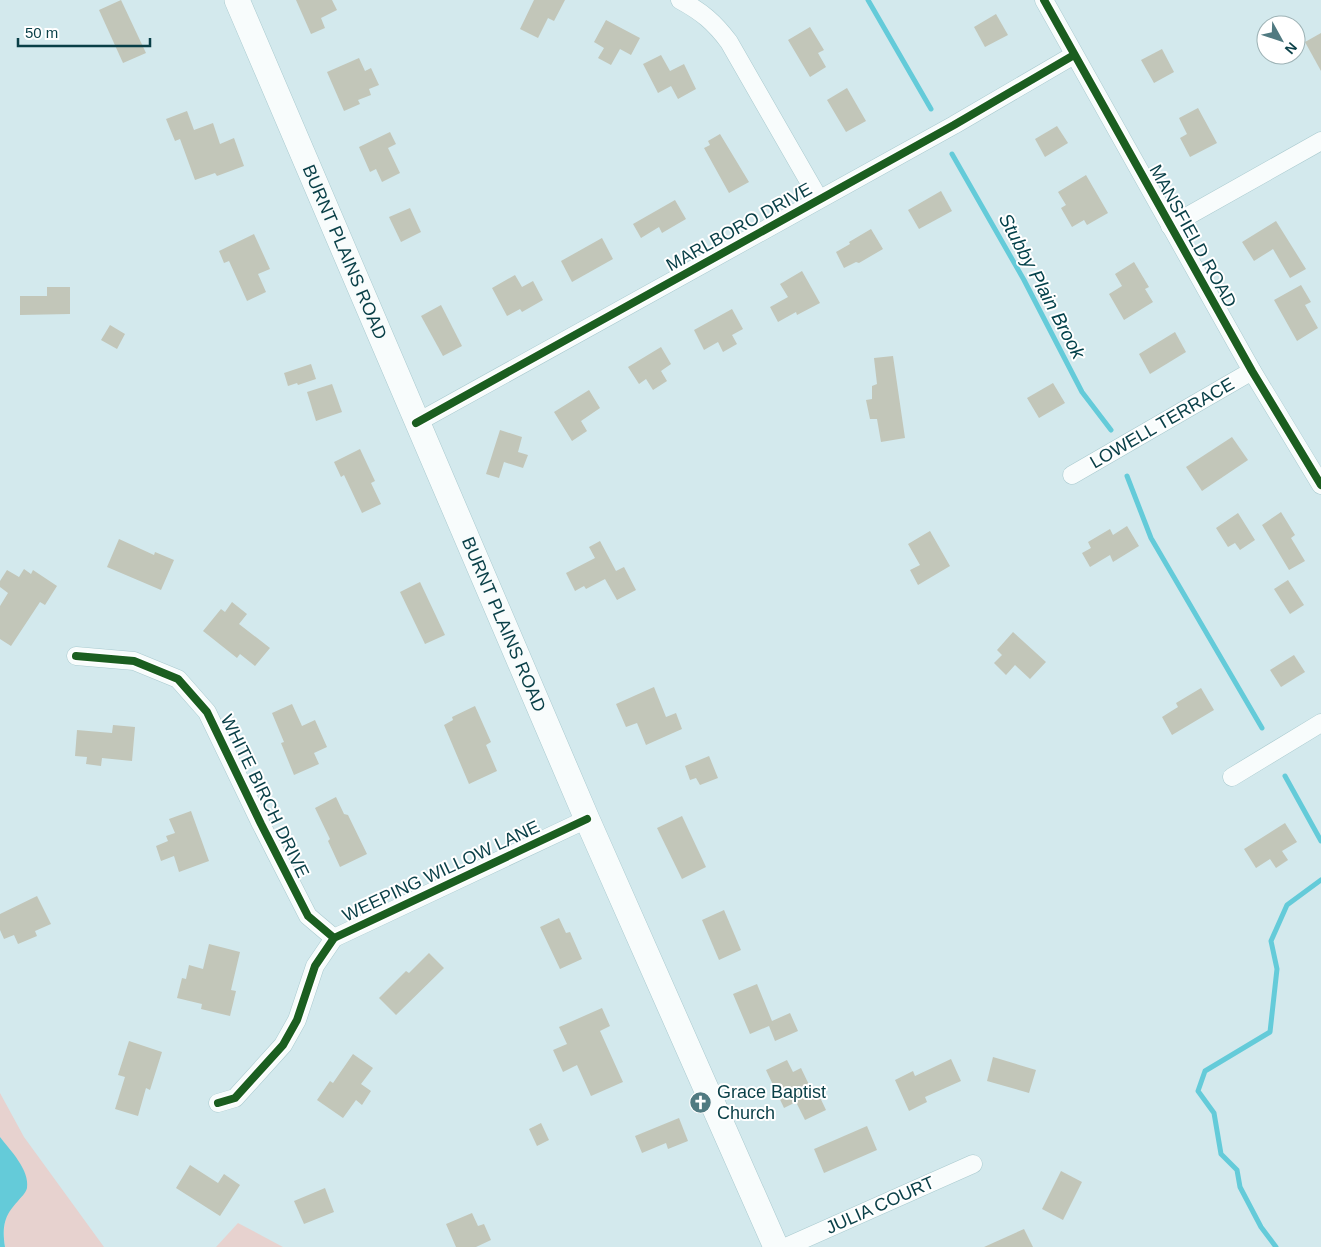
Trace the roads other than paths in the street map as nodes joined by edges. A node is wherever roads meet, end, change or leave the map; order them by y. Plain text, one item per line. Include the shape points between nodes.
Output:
1 (237, 0) edge
2 (680, 0) edge
3 (1044, 0) edge
4 (1074, 55) junction
5 (1321, 141) edge
6 (819, 200) junction
7 (1170, 226) junction
8 (1252, 371) junction
9 (416, 423) junction
10 (1072, 475) dead end
11 (1321, 484) edge
12 (76, 656) dead end
13 (1321, 723) edge
14 (1232, 777) dead end
15 (587, 820) junction
16 (334, 938) junction
17 (218, 1103) dead end
18 (973, 1164) dead end
19 (776, 1247) edge
20 (786, 1247) edge

1 - 9 main road, BURNT PLAINS ROAD
2 - 6 street via 707,16 729,42
3 - 4 street, MANSFIELD ROAD
4 - 6 street, MARLBORO DRIVE
4 - 7 street, MANSFIELD ROAD
5 - 7 street
6 - 9 street, MARLBORO DRIVE
7 - 8 street, MANSFIELD ROAD
8 - 10 street, LOWELL TERRACE
8 - 11 street, MANSFIELD ROAD
9 - 15 main road, BURNT PLAINS ROAD
12 - 16 street, WHITE BIRCH DRIVE via 134,661 178,679 207,712 308,916
13 - 14 street
15 - 16 street, WEEPING WILLOW LANE
15 - 19 main road, BURNT PLAINS ROAD
16 - 17 street, WEEPING WILLOW LANE via 315,966 297,1020 283,1045 235,1098
18 - 20 street, JULIA COURT

